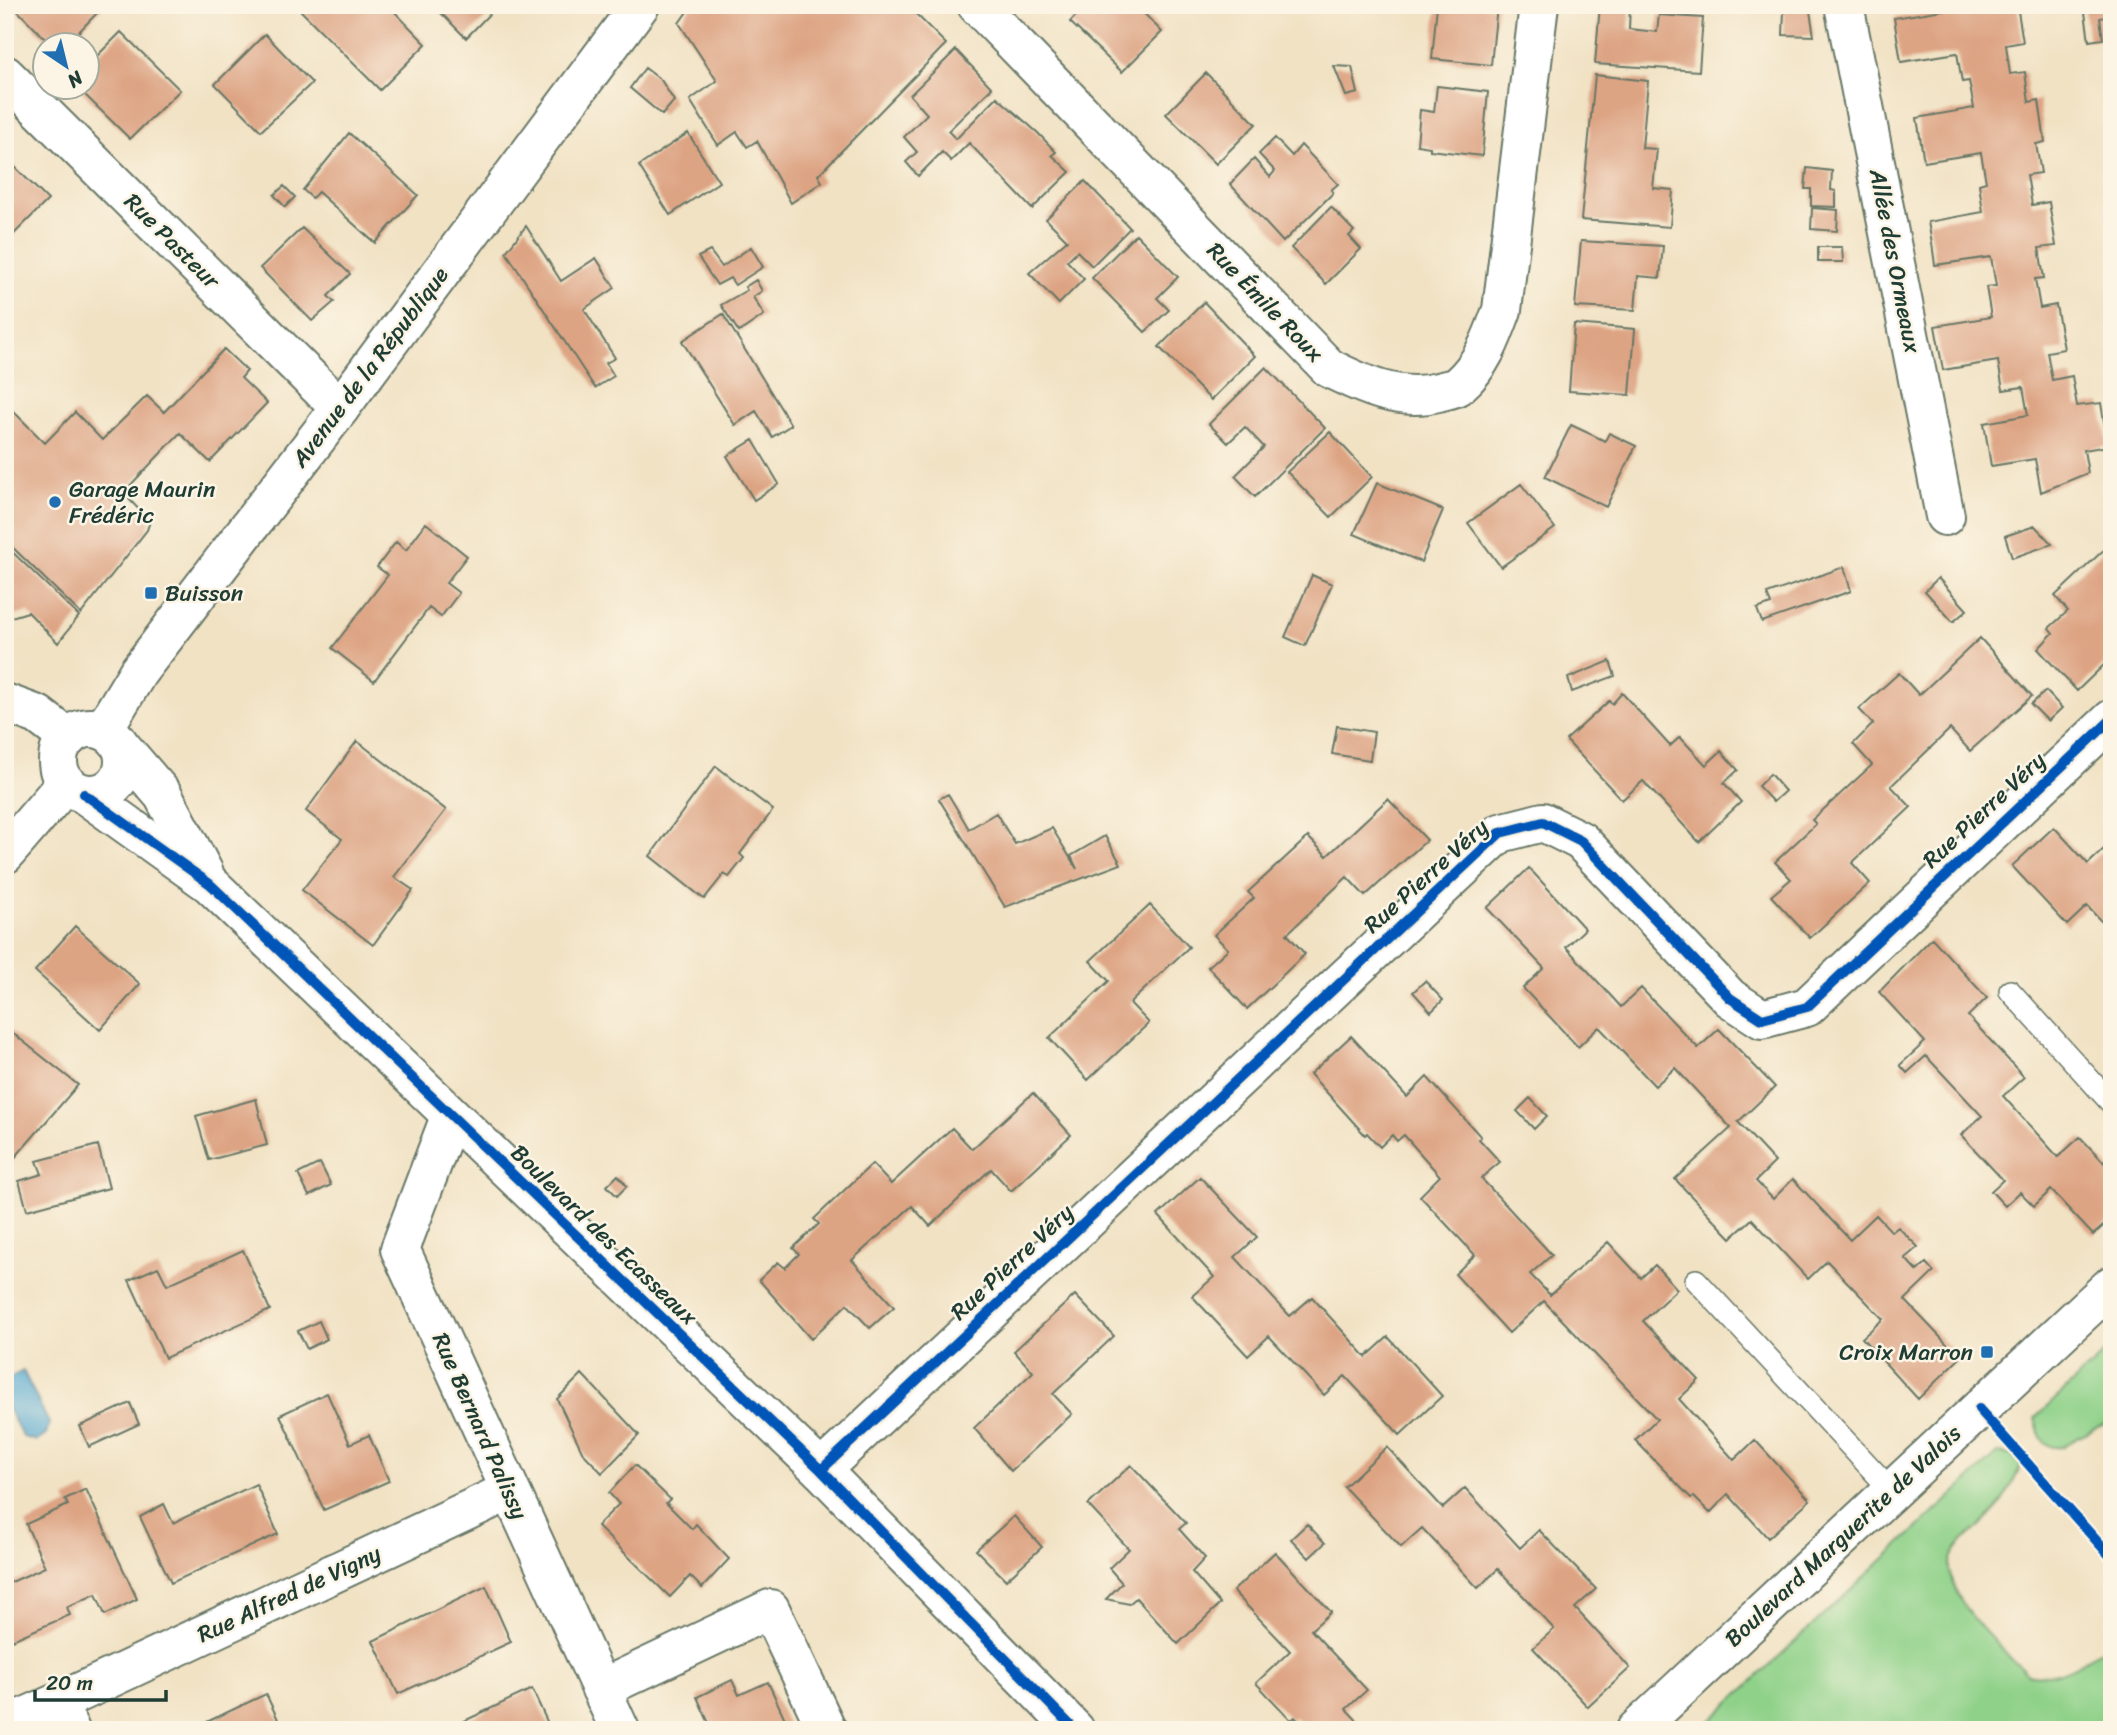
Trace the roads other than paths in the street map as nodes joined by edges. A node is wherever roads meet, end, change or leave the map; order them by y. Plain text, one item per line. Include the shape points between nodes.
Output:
1 (640, 5) edge
2 (977, 5) edge
3 (1539, 5) edge
4 (1844, 5) edge
5 (5, 75) edge
6 (340, 408) junction
7 (1945, 516) dead end
8 (5, 703) edge
9 (2112, 719) edge
10 (96, 737) junction
11 (75, 789) junction
12 (5, 854) edge
13 (210, 884) junction
14 (2010, 990) dead end
15 (2112, 1104) edge
16 (450, 1117) junction
17 (1696, 1280) dead end
18 (2112, 1285) edge
19 (821, 1470) junction
20 (1891, 1490) junction
21 (509, 1491) junction
22 (601, 1689) junction
23 (64, 1716) edge
24 (5, 1726) edge
25 (620, 1730) edge
26 (827, 1730) edge
27 (1075, 1730) edge
28 (1636, 1730) edge

1 - 6 street, Avenue de la République
2 - 3 street, Rue Émile Roux via 1329,368 1363,385 1402,395 1457,387 1487,350 1502,310
4 - 7 street, Allée des Ormeaux
5 - 6 street, Rue Pasteur
6 - 10 street, Avenue de la République via 138,671
8 - 10 street, Boulevard des Ecasseaux
9 - 19 street, Rue Pierre Véry via 1807,1007 1762,1019 1730,998 1581,841 1543,822 1500,833
10 - 11 street via 61,746 58,765
10 - 11 street via 124,765 121,776 106,791
10 - 13 street, Boulevard des Ecasseaux via 163,795
11 - 12 street
11 - 13 street, Boulevard des Ecasseaux
13 - 16 street, Boulevard des Ecasseaux
14 - 15 lane
16 - 19 street, Boulevard des Ecasseaux
16 - 21 street, Rue Bernard Palissy via 400,1249
17 - 20 lane
18 - 20 street, Boulevard Marguerite de Valois
19 - 27 street, Boulevard des Ecasseaux
20 - 28 street, Boulevard Marguerite de Valois
21 - 22 street, Rue Bernard Palissy
21 - 23 street, Rue Alfred de Vigny
22 - 25 street, Rue Bernard Palissy
22 - 26 street via 770,1609
23 - 24 street, Rue Alfred de Vigny

